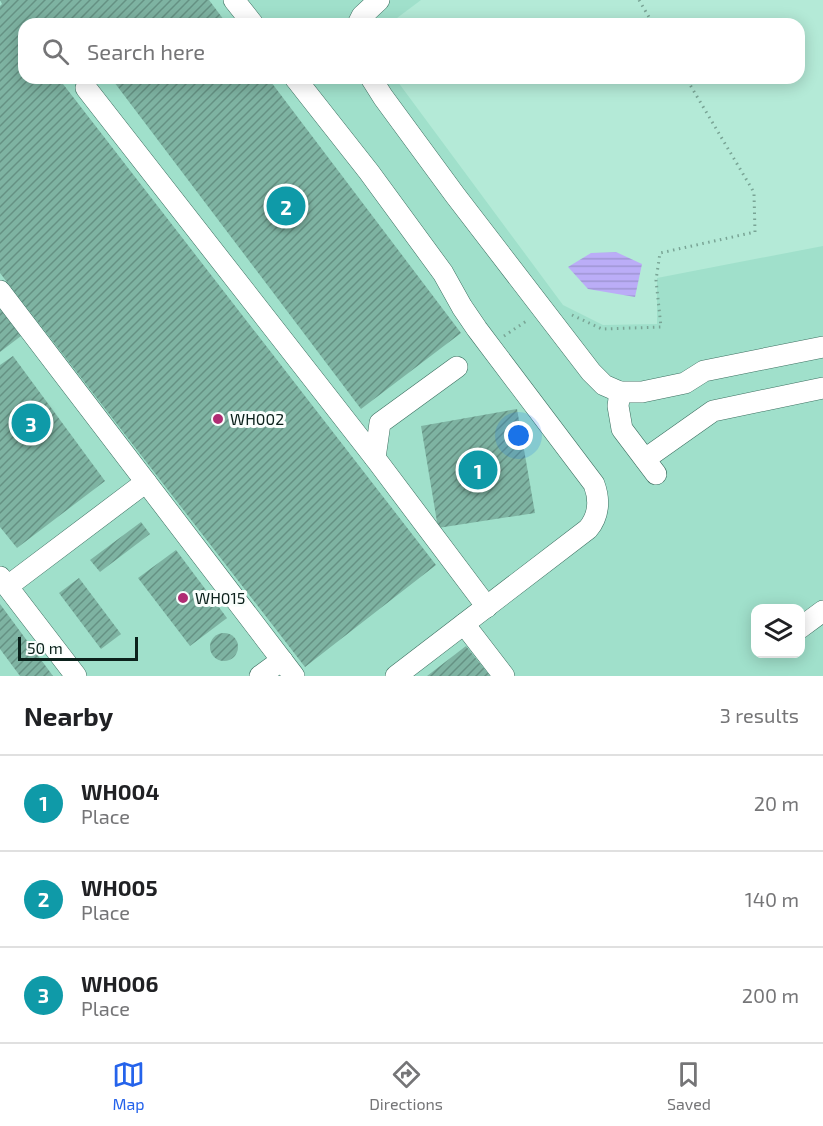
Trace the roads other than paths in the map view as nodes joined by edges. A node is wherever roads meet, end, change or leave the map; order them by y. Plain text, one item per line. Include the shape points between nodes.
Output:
1 (234, 0) edge
2 (379, 0) edge
3 (248, 18) edge
4 (361, 18) edge
5 (300, 84) edge
6 (375, 84) edge
7 (86, 88) dead end
8 (0, 291) edge
9 (823, 347) edge
10 (457, 367) dead end
11 (823, 388) edge
12 (620, 392) junction
13 (375, 458) junction
14 (146, 482) junction
15 (4, 581) edge
16 (487, 607) junction
17 (823, 611) edge
18 (464, 624) junction
19 (805, 625) edge
20 (288, 668) edge
21 (76, 676) edge
22 (260, 676) edge
23 (396, 676) edge
24 (504, 676) edge

1 - 3 lane
2 - 4 lane
5 - 16 lane via 437,264 477,329 597,491 597,513 588,530
6 - 12 lane via 591,372 604,385
7 - 13 lane
8 - 14 lane
9 - 12 lane via 704,371 685,382 653,390
10 - 13 lane via 380,423
11 - 12 lane via 713,411 651,466 622,429
13 - 16 lane
14 - 15 lane
14 - 20 lane
15 - 21 lane
16 - 18 lane
17 - 19 lane
18 - 23 lane
18 - 24 lane
20 - 22 lane

